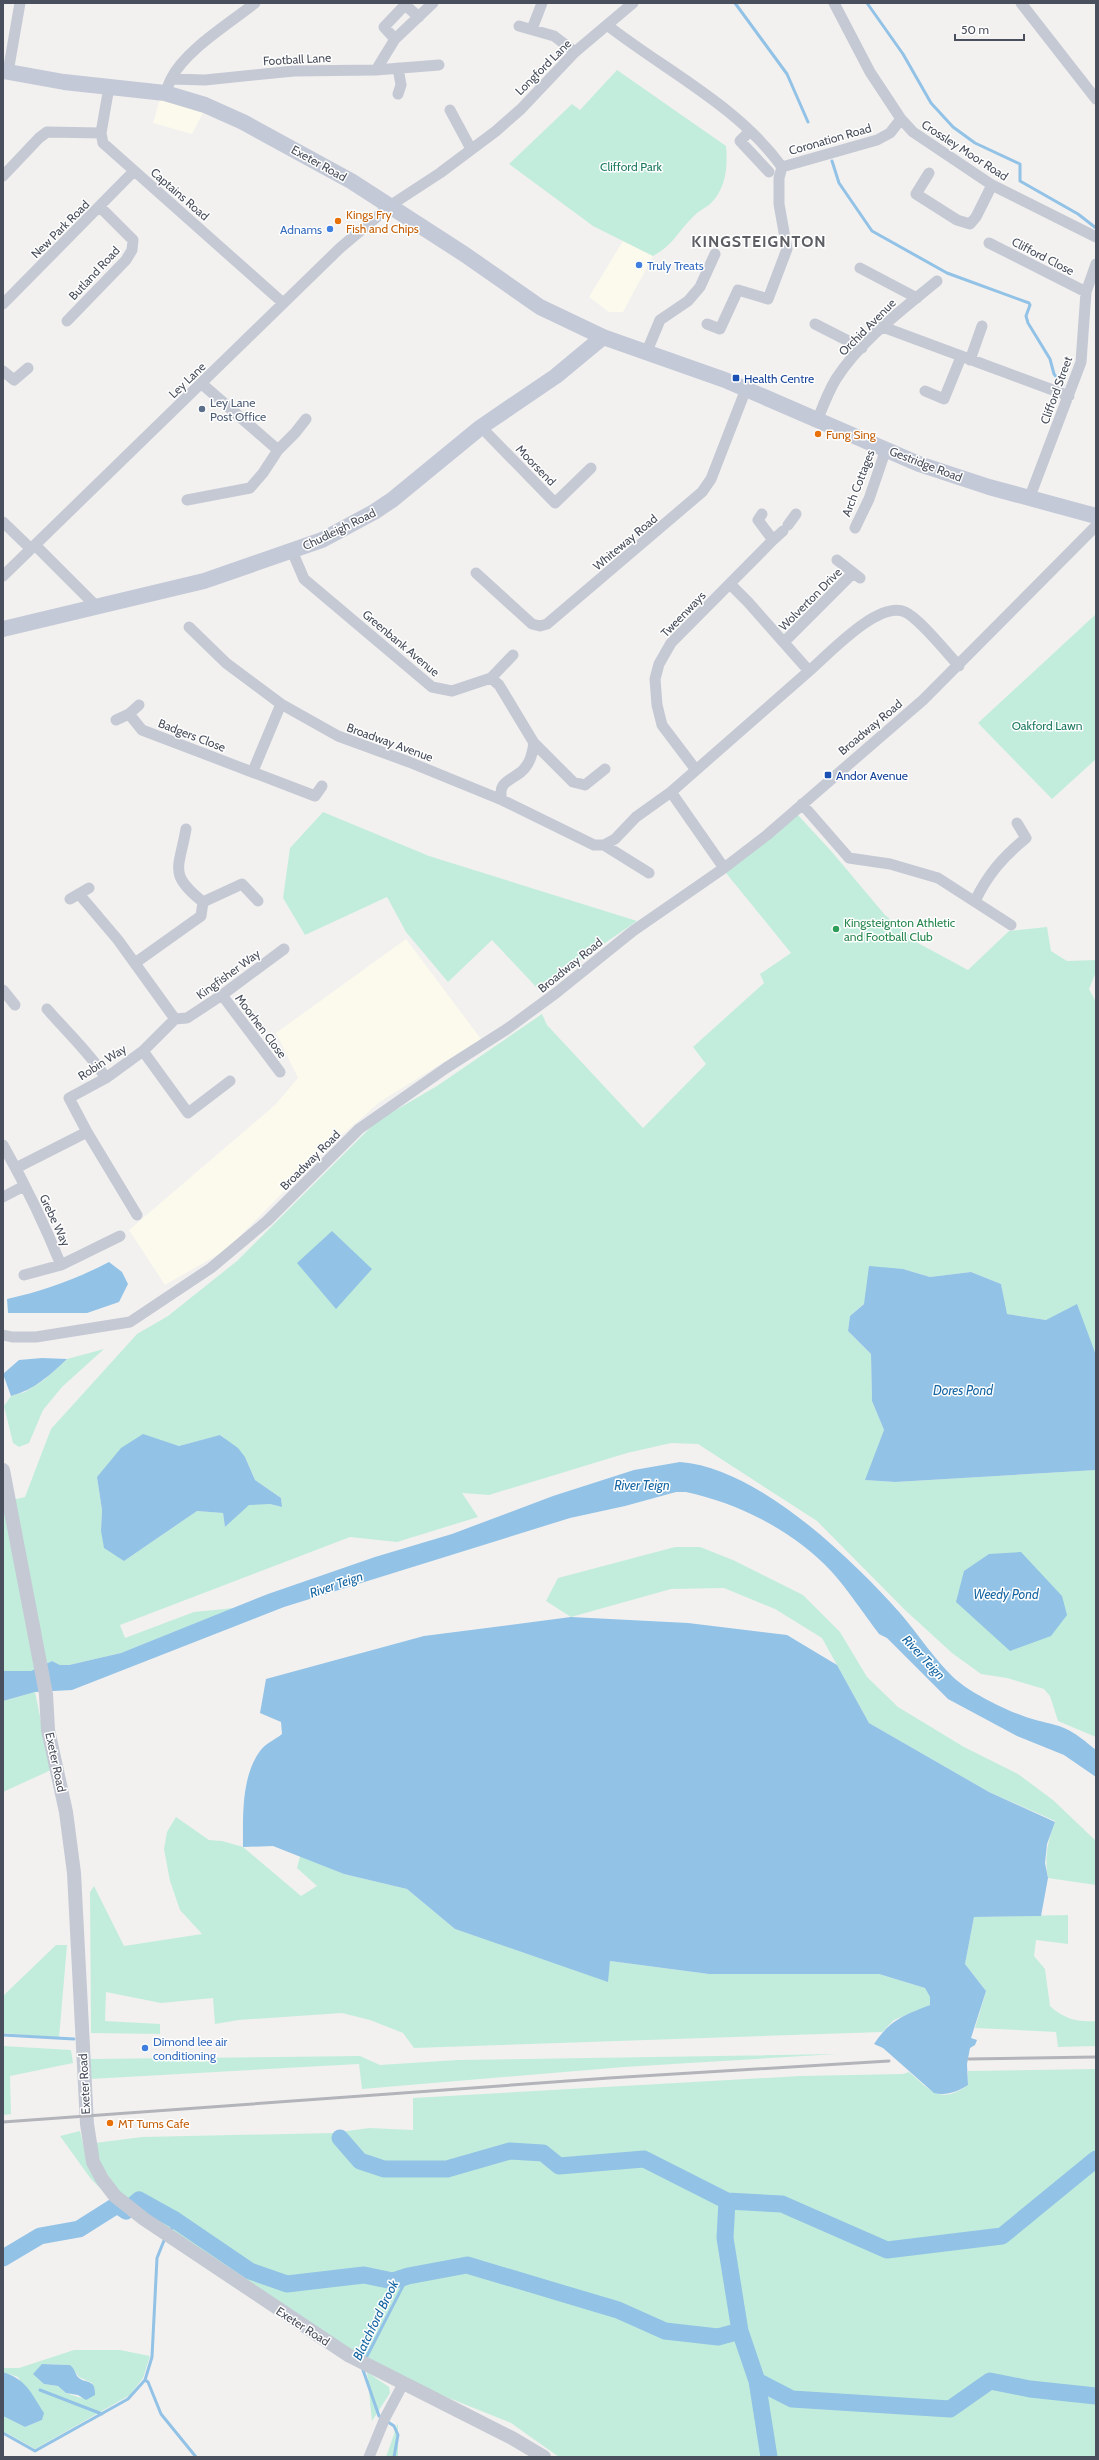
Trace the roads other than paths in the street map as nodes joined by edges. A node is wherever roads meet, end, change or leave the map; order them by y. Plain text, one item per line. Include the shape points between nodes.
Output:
1 (20, 3) edge
2 (255, 3) edge
3 (433, 3) edge
4 (542, 3) edge
5 (633, 3) edge
6 (834, 3) edge
7 (1021, 3) edge
8 (419, 17) junction
9 (607, 25) junction
10 (519, 26) dead end
11 (532, 29) junction
12 (395, 39) junction
13 (575, 52) junction
14 (439, 65) dead end
15 (398, 68) junction
16 (376, 70) junction
17 (5, 71) edge
18 (168, 86) junction
19 (109, 87) junction
20 (398, 94) dead end
21 (1096, 98) edge
22 (450, 110) dead end
23 (901, 120) junction
24 (750, 131) junction
25 (101, 133) junction
26 (471, 149) junction
27 (782, 167) junction
28 (134, 171) junction
29 (769, 172) dead end
30 (929, 173) dead end
31 (3, 176) edge
32 (992, 185) junction
33 (391, 205) junction
34 (100, 207) junction
35 (1096, 237) edge
36 (989, 243) dead end
37 (716, 254) dead end
38 (1096, 264) edge
39 (860, 268) dead end
40 (937, 281) dead end
41 (1086, 292) junction
42 (917, 298) junction
43 (282, 302) junction
44 (3, 304) edge
45 (67, 321) dead end
46 (707, 324) dead end
47 (815, 324) dead end
48 (883, 326) junction
49 (982, 326) dead end
50 (603, 337) junction
51 (862, 348) junction
52 (647, 351) junction
53 (966, 359) junction
54 (28, 368) dead end
55 (3, 371) edge
56 (202, 384) junction
57 (746, 389) junction
58 (925, 391) dead end
59 (1069, 396) junction
60 (306, 420) dead end
61 (817, 421) junction
62 (481, 427) junction
63 (886, 449) junction
64 (278, 450) junction
65 (591, 468) dead end
66 (1030, 499) junction
67 (187, 500) dead end
68 (762, 514) dead end
69 (796, 514) dead end
70 (1096, 516) edge
71 (3, 522) edge
72 (1096, 526) edge
73 (855, 528) dead end
74 (773, 540) junction
75 (33, 547) junction
76 (292, 551) junction
77 (837, 560) dead end
78 (476, 573) dead end
79 (3, 576) edge
80 (730, 584) junction
81 (96, 606) junction
82 (188, 627) dead end
83 (3, 629) edge
84 (784, 642) junction
85 (514, 655) dead end
86 (959, 666) junction
87 (809, 671) junction
88 (491, 678) junction
89 (281, 704) junction
90 (139, 705) dead end
91 (128, 714) junction
92 (116, 720) dead end
93 (534, 743) junction
94 (605, 769) dead end
95 (696, 770) junction
96 (253, 771) junction
97 (322, 786) dead end
98 (671, 792) junction
99 (502, 800) junction
100 (802, 804) junction
101 (1017, 823) dead end
102 (186, 829) dead end
103 (604, 845) junction
104 (724, 868) junction
105 (649, 873) dead end
106 (79, 894) dead end
107 (258, 901) dead end
108 (975, 901) junction
109 (203, 902) junction
110 (1011, 925) dead end
111 (284, 949) dead end
112 (135, 963) junction
113 (3, 990) edge
114 (222, 995) junction
115 (15, 1005) dead end
116 (47, 1009) dead end
117 (175, 1019) junction
118 (143, 1051) junction
119 (280, 1072) dead end
120 (106, 1078) junction
121 (230, 1081) dead end
122 (87, 1132) junction
123 (3, 1145) edge
124 (16, 1168) junction
125 (24, 1186) junction
126 (3, 1197) edge
127 (136, 1215) dead end
128 (120, 1236) dead end
129 (61, 1265) junction
130 (24, 1276) dead end
131 (6, 1337) edge
132 (3, 1470) edge
133 (403, 2384) junction
134 (369, 2457) edge
135 (544, 2457) edge

1 - 17 street
2 - 18 street via 189,54 176,67
3 - 8 street
4 - 11 street
5 - 9 street, Longford Lane
6 - 23 street, Crossley Moor Road via 870,72
7 - 21 street
8 - 12 street
8 - 12 street via 405,5 384,27
9 - 13 street, Longford Lane
9 - 24 street, Coronation Road via 644,54 700,90
10 - 11 street
11 - 13 street via 554,36
12 - 16 street
13 - 26 street, Longford Lane via 520,109
14 - 15 street, Football Lane
15 - 16 street, Football Lane
15 - 20 street via 401,85
16 - 18 street, Football Lane via 294,71
17 - 19 main road, Exeter Road
18 - 19 main road, Exeter Road
18 - 33 main road, Exeter Road via 243,122
19 - 25 street
22 - 26 street
23 - 27 street, Coronation Road via 890,133 877,140
23 - 32 street, Crossley Moor Road via 913,132
24 - 27 street, Coronation Road via 768,147
24 - 29 street via 740,141
25 - 28 street, Captains Road via 103,143
25 - 31 street via 47,132
26 - 33 street, Longford Lane
27 - 46 street via 779,178 779,204 787,249 768,299 738,290 720,329
28 - 34 street, New Park Road
28 - 43 street, Captains Road
30 - 32 street via 916,194 957,220 970,224
32 - 35 street, Crossley Moor Road
33 - 43 street, Ley Lane
33 - 50 main road, Exeter Road via 540,307
34 - 44 street, New Park Road
34 - 45 street, Butland Road via 133,240 132,250 126,260
36 - 41 street, Clifford Close
37 - 52 street via 700,287 688,301 660,320
38 - 41 street, Clifford Street
39 - 42 street, Orchid Avenue
40 - 42 street, Orchid Avenue
41 - 59 street, Clifford Street via 1083,356
42 - 48 street, Orchid Avenue
43 - 56 street, Ley Lane
47 - 51 street
48 - 51 street, Orchid Avenue
48 - 53 street
49 - 53 street
50 - 52 main road, Gestridge Road
50 - 62 main road, Chudleigh Road via 556,376
51 - 61 street, Orchid Avenue via 837,378
52 - 57 main road, Gestridge Road
53 - 58 street via 944,399
53 - 59 street
54 - 55 street via 14,380
56 - 64 street
56 - 75 street, Ley Lane
57 - 61 main road, Gestridge Road
57 - 78 street, Whiteway Road via 714,473 702,492 547,624 532,624
59 - 66 street, Clifford Street
60 - 64 street
61 - 63 main road, Gestridge Road
62 - 65 street, Moorsend via 555,503
62 - 76 main road, Chudleigh Road via 408,488 374,512 322,540
63 - 66 main road, Gestridge Road via 949,475
63 - 73 street, Arch Cottages via 869,499
64 - 67 street via 250,488
66 - 70 main road, Gestridge Road
68 - 74 street via 758,520
69 - 74 street, Tweenways
71 - 75 street
72 - 86 street, Broadway Road
74 - 80 street, Tweenways
75 - 79 street, Ley Lane
75 - 81 street
76 - 81 main road, Chudleigh Road via 204,581
76 - 88 street, Greenbank Avenue via 304,579 432,687 452,691
77 - 84 street, Wolverton Drive via 857,576
80 - 84 street, Wolverton Drive
80 - 95 street, Tweenways via 671,643 659,664 655,679 662,725
81 - 83 main road, Chudleigh Road
82 - 89 street, Broadway Avenue via 226,663
84 - 87 street, Wolverton Drive
85 - 88 street, Greenbank Avenue
86 - 87 street via 914,619 904,611 893,610 878,614
86 - 100 street, Broadway Road
87 - 95 street
88 - 93 street via 500,685
89 - 96 street
89 - 99 street, Broadway Avenue via 338,736
90 - 91 street
91 - 92 street
91 - 96 street, Badgers Close via 142,730
93 - 94 street via 573,782 585,785
93 - 99 street via 532,756 526,766 501,788
95 - 98 street
96 - 97 street, Badgers Close via 315,796
98 - 103 street via 636,817 615,839
98 - 104 street
99 - 103 street, Broadway Avenue via 594,845
100 - 104 street, Broadway Road
100 - 108 street via 849,858 918,871 938,878
101 - 108 street via 1026,838 1001,859 985,880
102 - 109 street via 179,878 189,891
103 - 105 street, Broadway Avenue
104 - 131 street, Broadway Road via 633,931 507,1029 359,1129 267,1221 218,1263 178,1291 130,1322 36,1336
106 - 112 street
107 - 109 street via 242,884
108 - 110 street
109 - 112 street via 201,916
111 - 114 street, Kingfisher Way
112 - 117 street
113 - 115 street
114 - 117 street, Kingfisher Way via 187,1018
114 - 119 street, Moorhen Close
116 - 120 street via 70,1036 91,1055
117 - 118 street, Robin Way
118 - 120 street, Robin Way
118 - 121 street via 188,1113
120 - 122 street, Robin Way via 70,1098
122 - 124 street
122 - 127 street, Robin Way
123 - 124 street
124 - 125 street
125 - 126 street
125 - 129 street, Grebe Way via 39,1211
128 - 129 street, Grebe Way
129 - 130 street, Grebe Way
132 - 133 street, Exeter Road via 46,1694 48,1730 66,1812 74,1873 83,2082 93,2162 115,2196 144,2219 348,2355
133 - 134 street
133 - 135 street, Exeter Road via 512,2438

